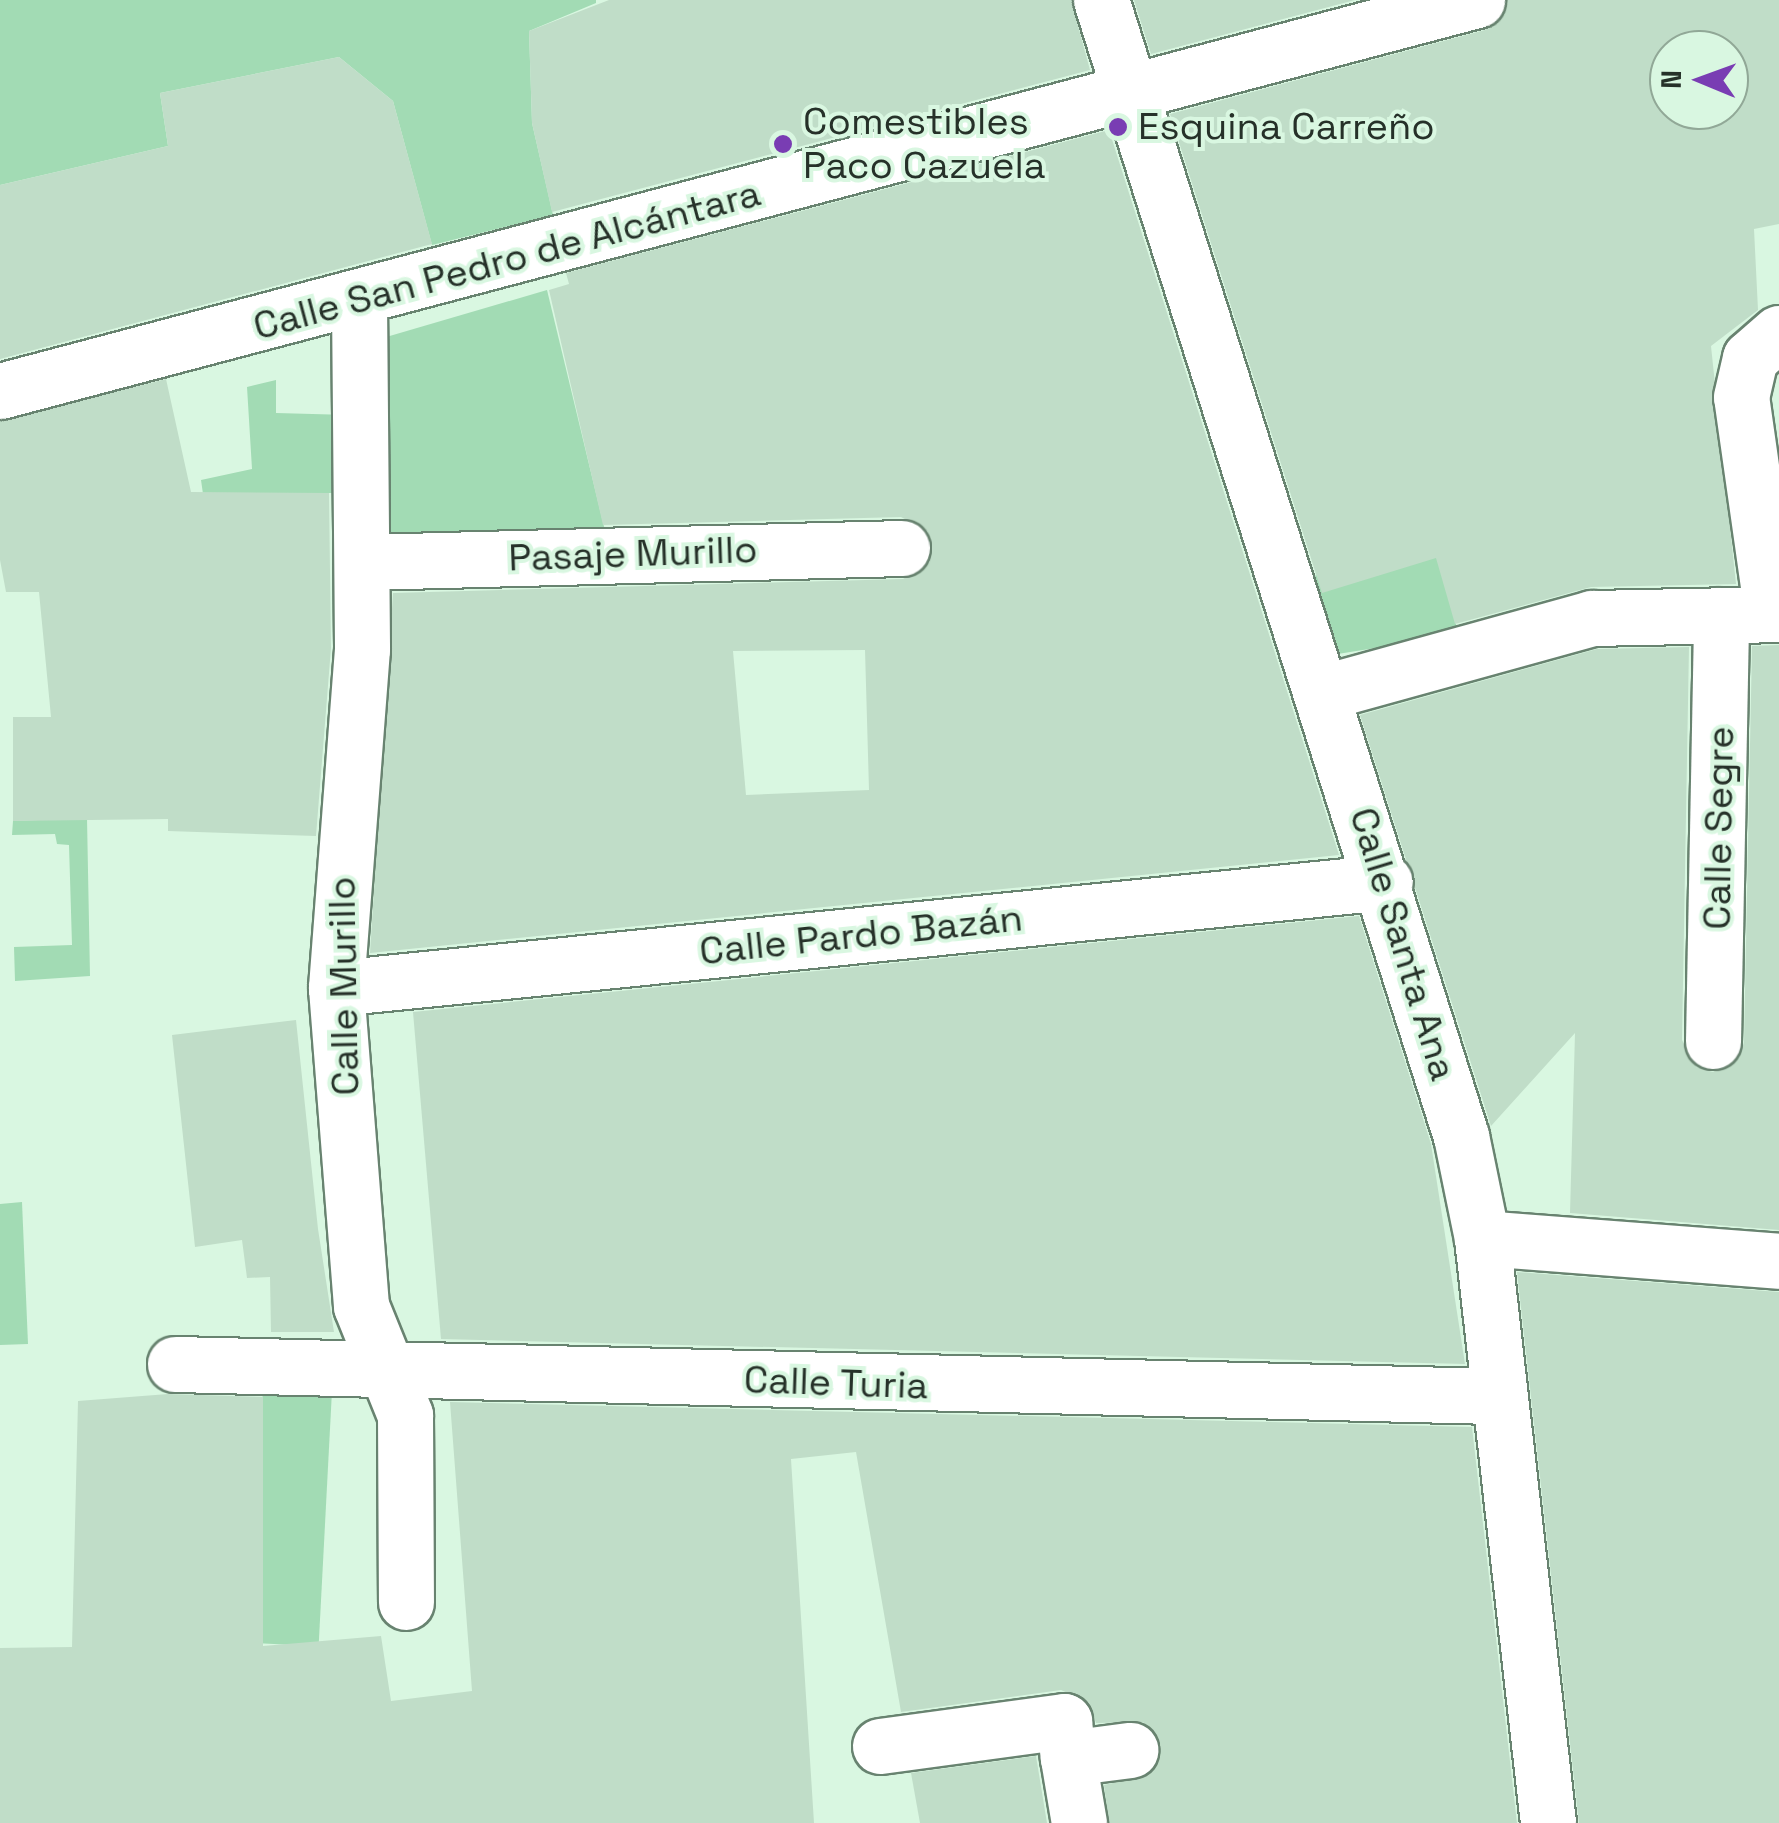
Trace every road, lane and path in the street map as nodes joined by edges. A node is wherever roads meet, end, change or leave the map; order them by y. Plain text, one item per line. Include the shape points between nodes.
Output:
1 (1100, 0) edge
2 (1476, 0) edge
3 (1130, 94) junction
4 (359, 301) junction
5 (1779, 334) edge
6 (0, 392) edge
7 (902, 548) dead end
8 (365, 562) junction
9 (1757, 615) edge
10 (1325, 692) junction
11 (1385, 882) junction
12 (336, 988) junction
13 (1713, 1041) dead end
14 (1482, 1238) junction
15 (1779, 1262) edge
16 (175, 1364) dead end
17 (388, 1365) junction
18 (1498, 1396) junction
19 (406, 1602) dead end
20 (880, 1746) dead end
21 (1130, 1750) dead end
22 (1068, 1758) junction
23 (1080, 1823) edge
24 (1548, 1823) edge

1 - 3 street, Calle Santa Ana
2 - 3 street, Calle San Pedro de Alcántara
3 - 4 street, Calle San Pedro de Alcántara
3 - 10 street, Calle Santa Ana
4 - 6 street, Calle San Pedro de Alcántara
4 - 8 street, Calle Murillo
5 - 9 street, Calle Segre via 1750,358 1741,397
7 - 8 street, Pasaje Murillo
8 - 12 street, Calle Murillo
9 - 10 street via 1592,618
9 - 13 street, Calle Segre
10 - 11 street, Calle Santa Ana
11 - 12 street, Calle Pardo Bazán
11 - 14 street, Calle Santa Ana
12 - 17 street, Calle Murillo via 361,1306
14 - 15 street
14 - 18 street, Calle Santa Ana
16 - 17 street, Calle Turia
17 - 18 street, Calle Turia via 463,1376
17 - 19 street, Calle Murillo via 405,1415
18 - 24 street, Calle Santa Ana
20 - 22 street via 1064,1721
21 - 22 street
22 - 23 street

